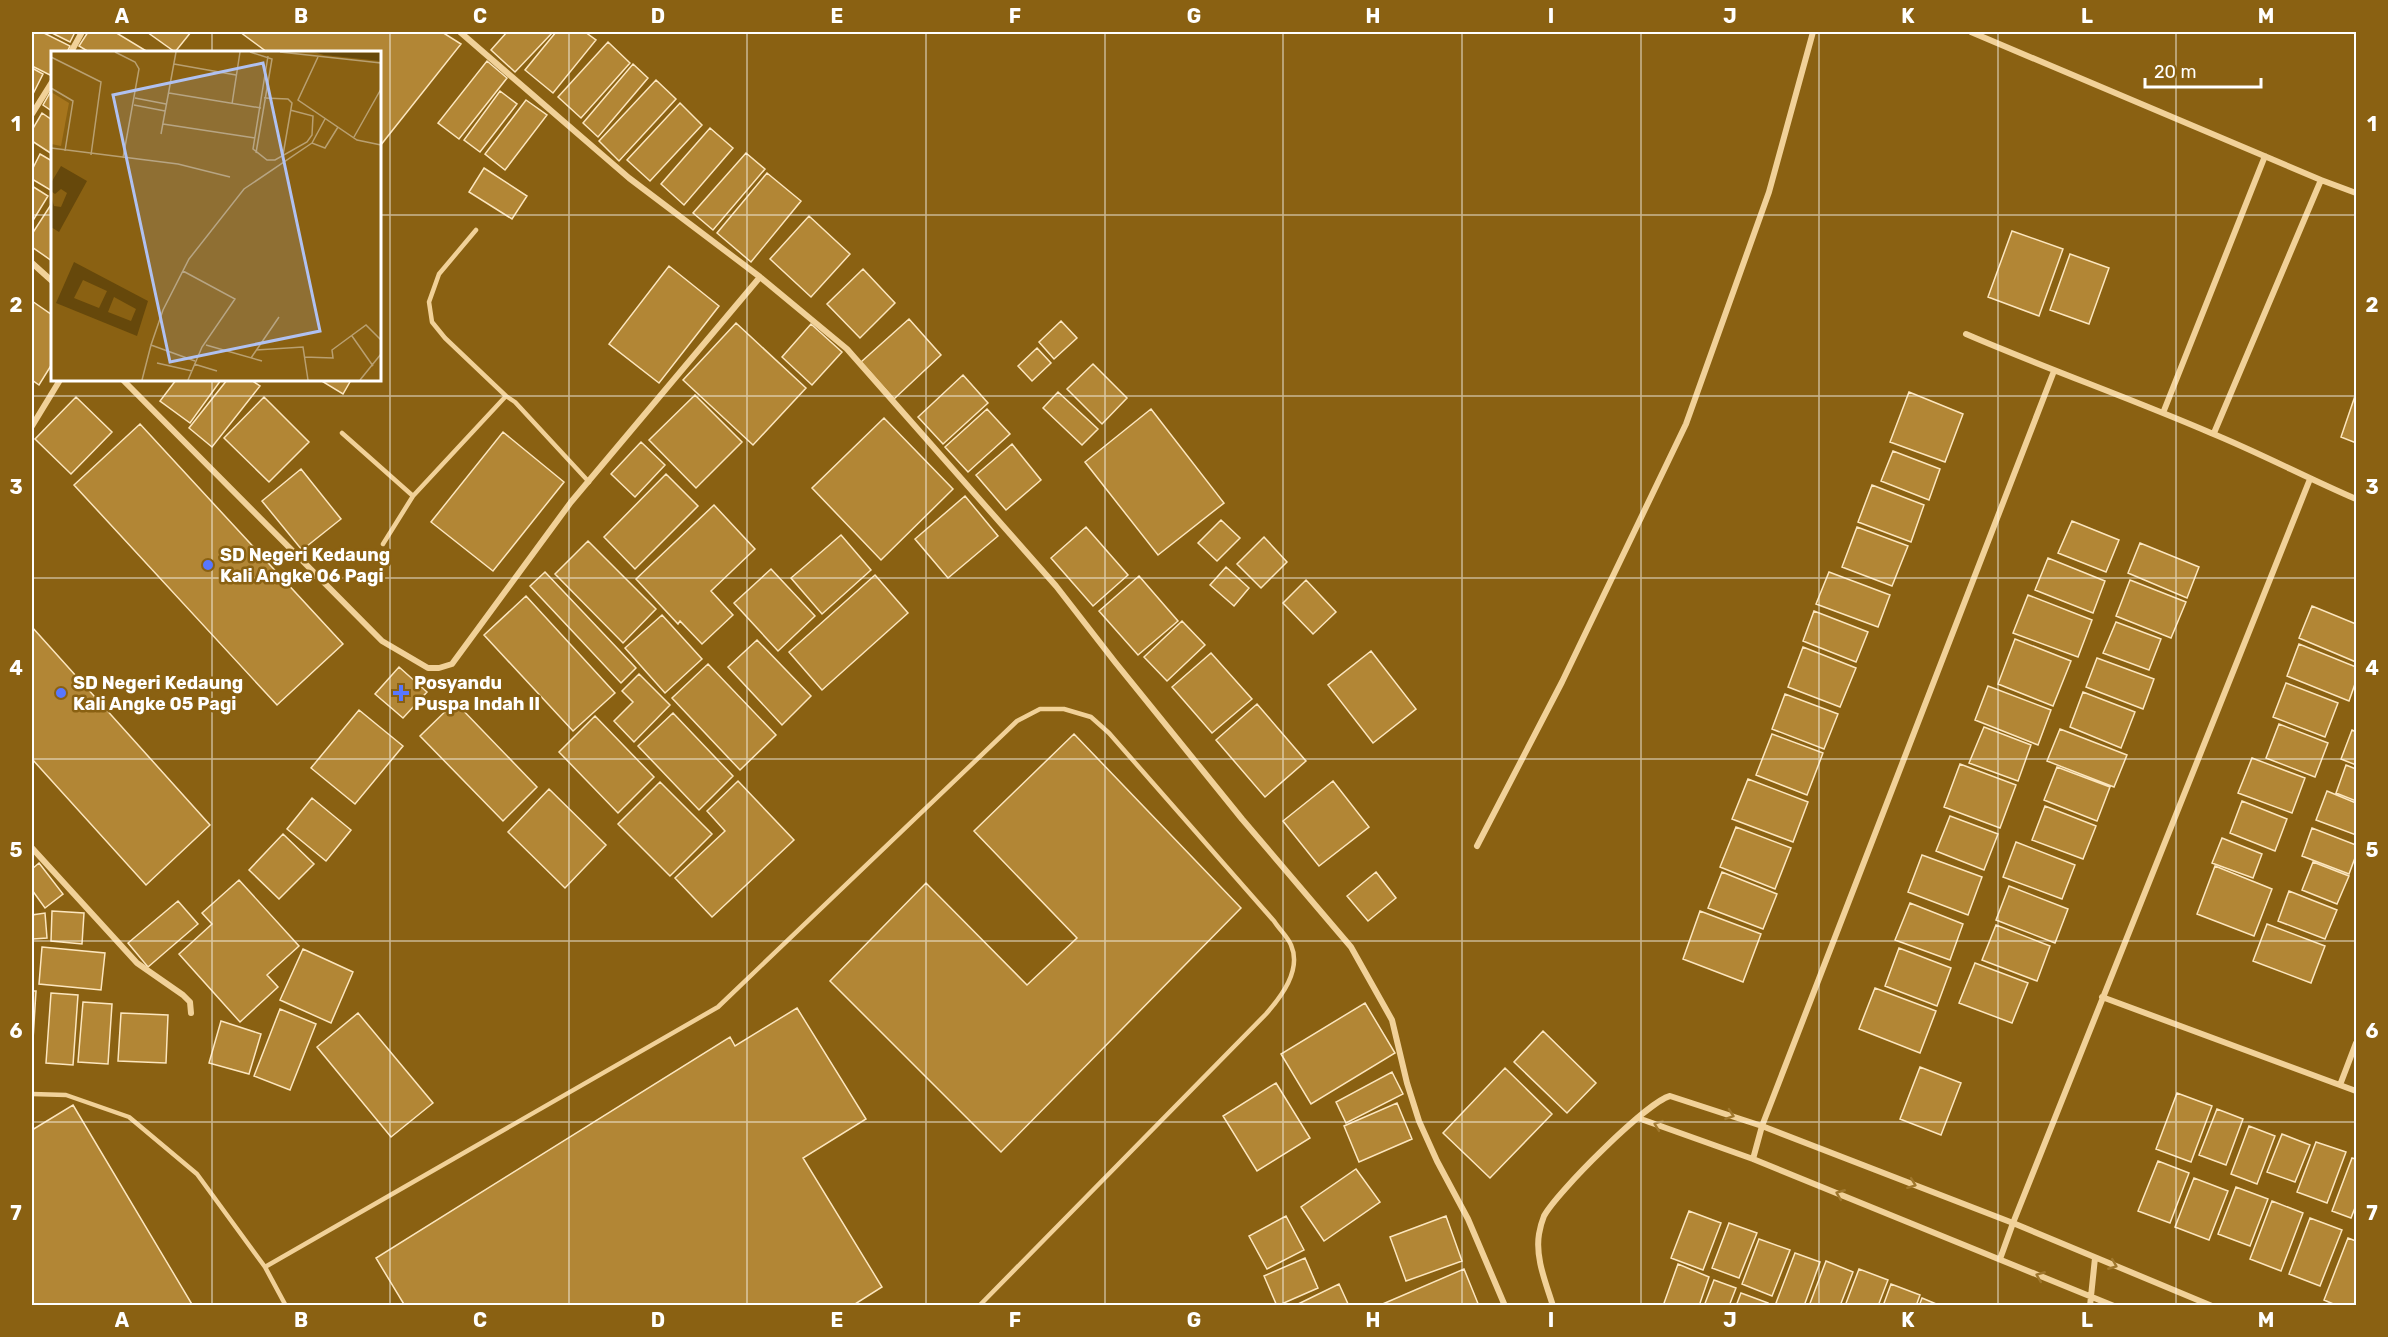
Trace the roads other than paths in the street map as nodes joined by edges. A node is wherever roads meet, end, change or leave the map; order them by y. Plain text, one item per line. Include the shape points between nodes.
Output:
1 (82, 32) edge
2 (460, 32) edge
3 (1813, 32) edge
4 (1971, 32) edge
5 (72, 51) edge
6 (51, 84) edge
7 (32, 114) edge
8 (2265, 156) junction
9 (2321, 180) junction
10 (2356, 193) edge
11 (476, 230) dead end
12 (32, 263) edge
13 (760, 277) junction
14 (51, 280) edge
15 (1966, 334) dead end
16 (2054, 371) junction
17 (59, 381) edge
18 (124, 381) edge
19 (506, 396) junction
20 (2163, 413) junction
21 (32, 426) edge
22 (342, 433) dead end
23 (2214, 434) junction
24 (2310, 479) junction
25 (589, 482) junction
26 (413, 496) junction
27 (2356, 499) edge
28 (383, 544) dead end
29 (1478, 846) dead end
30 (32, 848) edge
31 (2102, 997) junction
32 (191, 1013) dead end
33 (2356, 1043) edge
34 (2340, 1085) junction
35 (2356, 1091) edge
36 (32, 1094) edge
37 (1638, 1118) junction
38 (1762, 1126) junction
39 (1753, 1159) junction
40 (2013, 1223) junction
41 (2095, 1258) junction
42 (2000, 1259) junction
43 (265, 1267) junction
44 (2092, 1297) junction
45 (286, 1305) edge
46 (979, 1305) edge
47 (1505, 1305) edge
48 (1553, 1305) edge
49 (2090, 1305) edge
50 (2114, 1305) edge
51 (2212, 1305) edge

1 - 5 street
2 - 13 street via 628,178
3 - 29 street via 1769,192 1686,424 1563,682
4 - 8 street
6 - 7 street
8 - 9 street
8 - 20 street
9 - 10 street
9 - 23 street
11 - 19 lane via 439,274 429,302 432,322
12 - 14 street
13 - 25 street
13 - 47 street via 847,349 980,496 1351,947 1392,1020 1419,1121
15 - 16 street
16 - 20 street
16 - 38 street
17 - 21 street
18 - 25 street via 382,641 428,668 452,664
19 - 25 lane
19 - 26 lane
20 - 23 street
22 - 26 lane
23 - 24 street
24 - 27 street
24 - 31 street
26 - 28 lane
30 - 32 street via 137,963 190,1002
31 - 34 street
31 - 40 street
33 - 34 street
34 - 35 street
36 - 43 lane via 66,1095 129,1117 197,1174
37 -> 38 street via 1670,1096
39 -> 37 street
37 - 48 street via 1582,1171 1544,1217 1539,1236 1541,1267
38 - 39 street
38 -> 40 street
42 -> 39 street
40 - 41 street
40 - 42 street
41 - 44 street
41 -> 51 street
44 -> 42 street
43 - 45 lane
43 - 46 lane via 718,1007 1017,721 1040,709 1064,709 1090,717 1109,733 1274,921 1292,946 1293,969 1283,994 1266,1014
44 - 49 street
44 - 50 street

